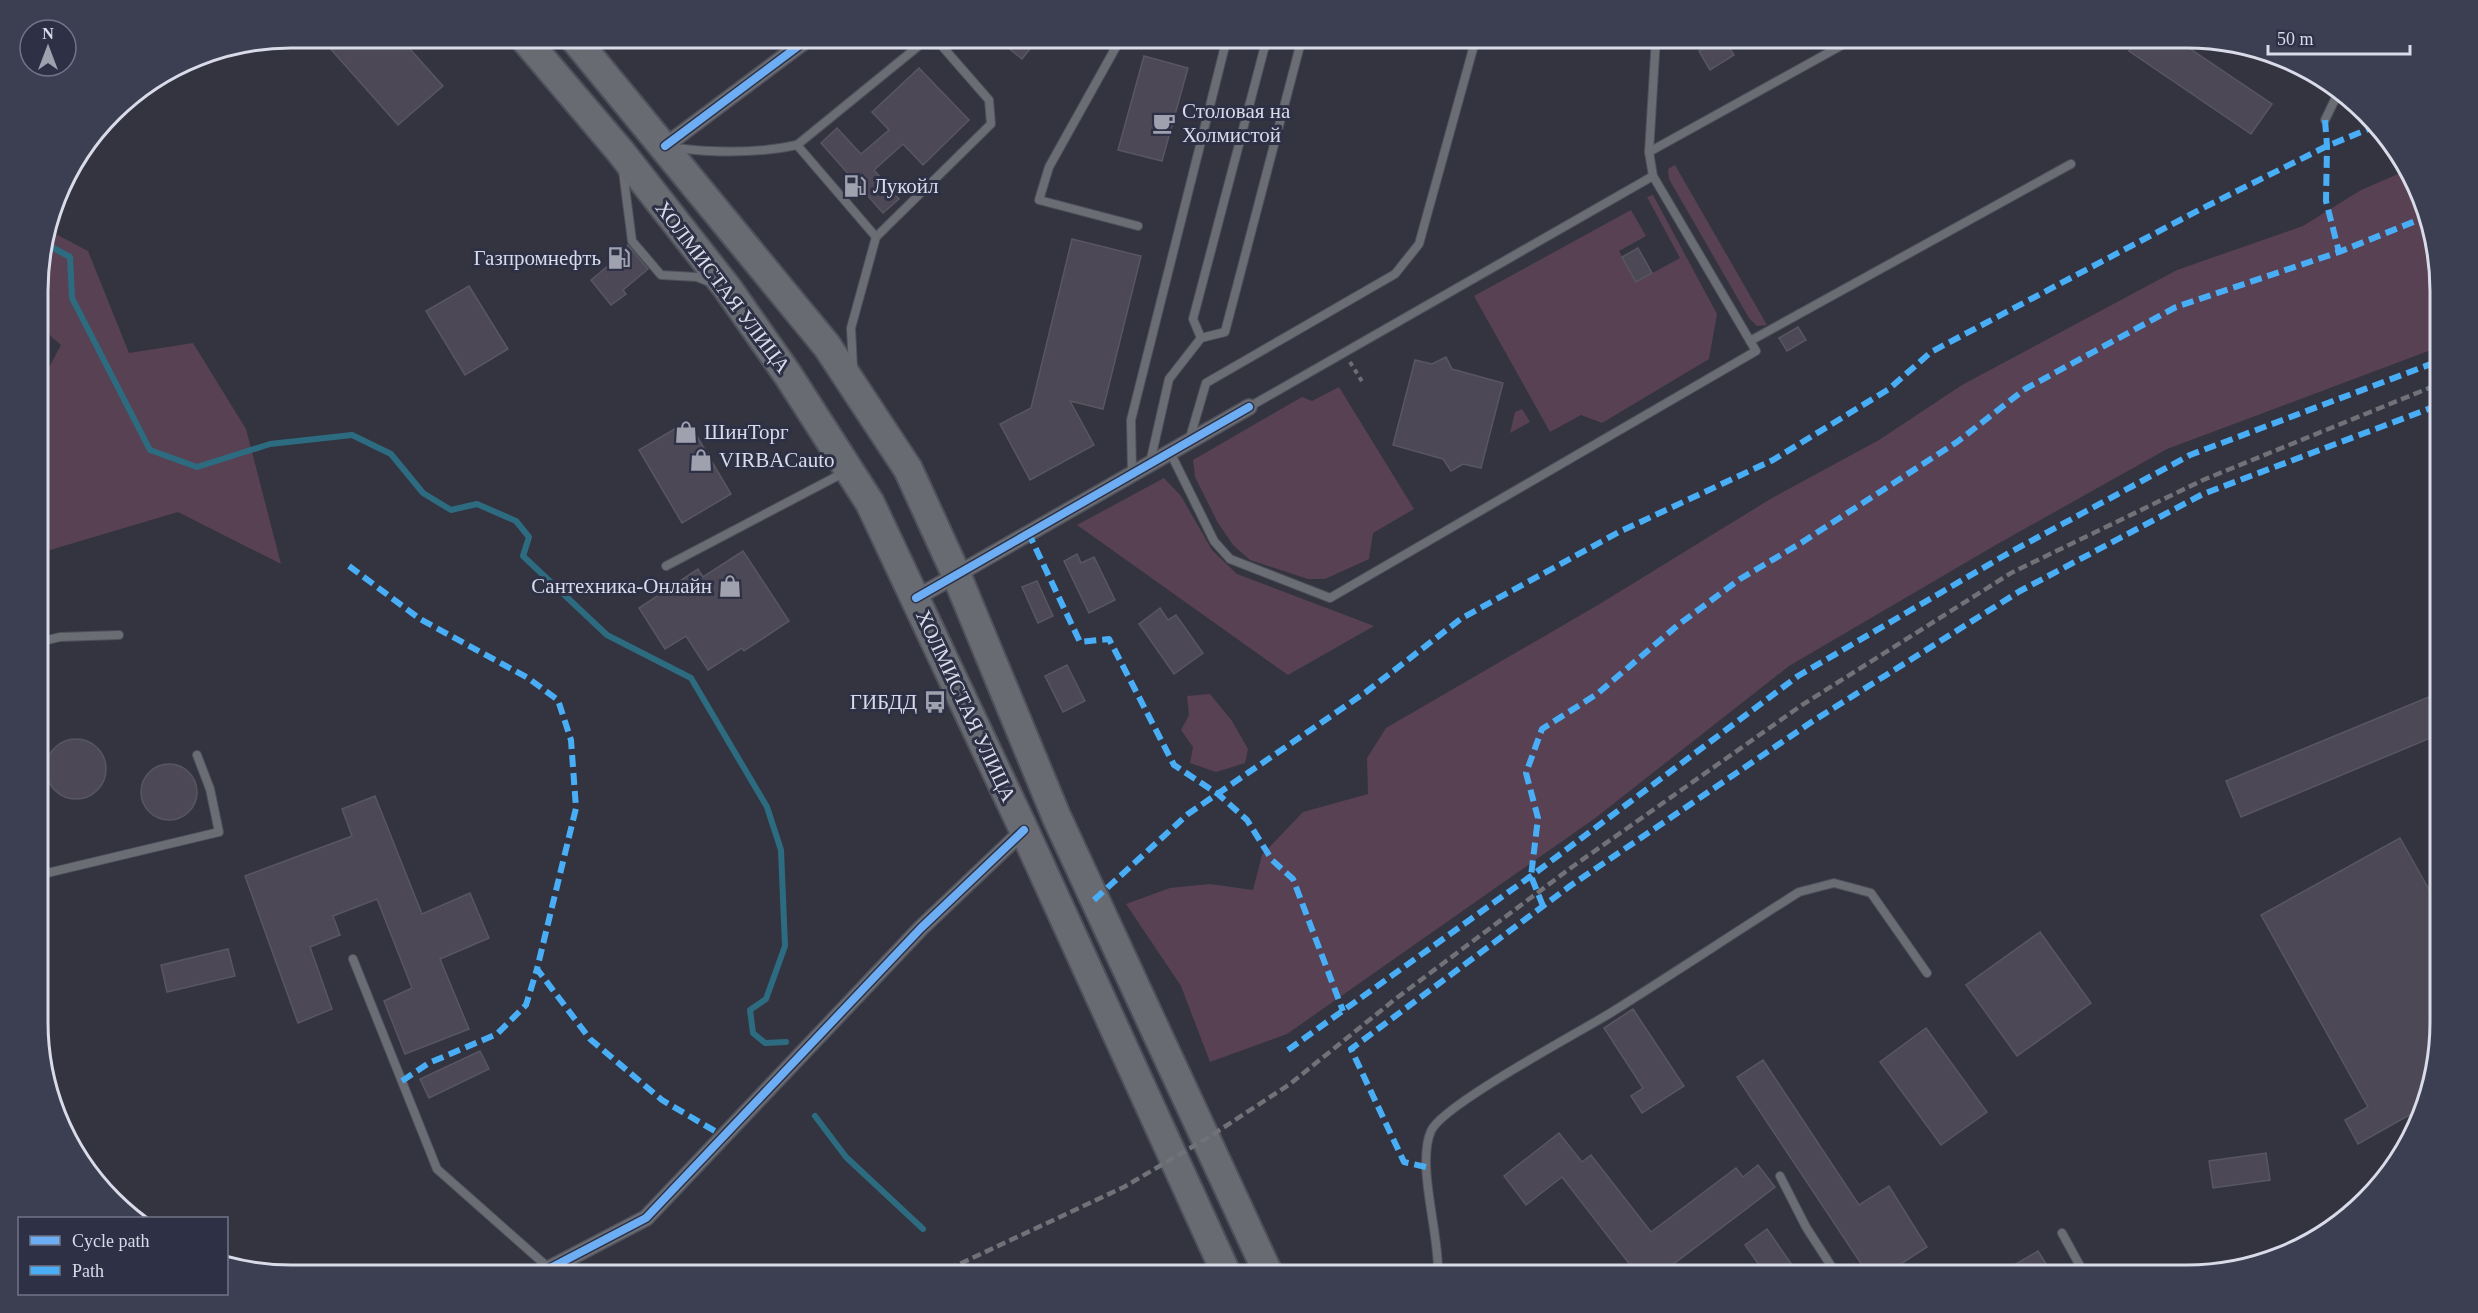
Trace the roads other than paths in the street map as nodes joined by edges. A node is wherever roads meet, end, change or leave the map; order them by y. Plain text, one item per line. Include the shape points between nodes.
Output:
1 (532, 48) edge
2 (581, 48) edge
3 (795, 48) edge
4 (916, 48) edge
5 (944, 48) edge
6 (1114, 48) edge
7 (1224, 48) edge
8 (1264, 48) edge
9 (1299, 48) edge
10 (1473, 48) edge
11 (1655, 48) edge
12 (1837, 48) edge
13 (2335, 98) edge
14 (2325, 120) dead end
15 (796, 145) junction
16 (664, 146) junction
17 (620, 151) junction
18 (1648, 152) junction
19 (2071, 164) dead end
20 (1653, 176) junction
21 (1138, 226) dead end
22 (876, 237) junction
23 (728, 289) junction
24 (1202, 338) junction
25 (1750, 341) junction
26 (854, 387) junction
27 (1249, 407) joint
28 (1188, 442) junction
29 (1170, 452) junction
30 (1150, 463) junction
31 (849, 470) junction
32 (1132, 472) junction
33 (666, 566) dead end
34 (956, 574) junction
35 (916, 598) junction
36 (119, 635) dead end
37 (48, 640) edge
38 (197, 755) dead end
39 (1024, 830) junction
40 (48, 873) edge
41 (353, 959) dead end
42 (1928, 973) dead end
43 (1780, 1176) dead end
44 (2062, 1233) dead end
45 (545, 1265) edge
46 (560, 1265) edge
47 (1222, 1265) edge
48 (1265, 1265) edge
49 (1439, 1265) edge
50 (1831, 1265) edge
51 (2080, 1265) edge

1 - 17 highway, ХОЛМИСТАЯ УЛИЦА
2 - 16 highway, ХОЛМИСТАЯ УЛИЦА
3 - 16 street
4 - 15 lane
5 - 22 lane via 989,100 991,124
6 - 21 lane via 1049,167 1039,200
7 - 32 lane via 1131,420
8 - 24 lane via 1193,319
9 - 24 lane via 1225,332
10 - 28 lane via 1419,244 1395,274 1206,383
11 - 18 lane
12 - 18 lane
13 - 14 lane
15 - 16 lane via 765,152
15 - 22 lane
16 - 26 highway, ХОЛМИСТАЯ УЛИЦА via 827,345
17 - 23 highway, ХОЛМИСТАЯ УЛИЦА
17 - 23 lane via 632,241 661,275 697,277
18 - 20 lane
19 - 25 lane
20 - 25 lane
20 - 27 lane
22 - 26 lane via 851,328
23 - 31 highway, ХОЛМИСТАЯ УЛИЦА
24 - 30 lane via 1169,379
25 - 29 lane via 1756,351 1330,598 1230,559 1214,541
26 - 34 highway, ХОЛМИСТАЯ УЛИЦА via 908,469
27 - 28 street
28 - 29 street
29 - 30 street
30 - 32 street
31 - 33 lane
31 - 35 highway, ХОЛМИСТАЯ УЛИЦА via 870,503
32 - 34 street
34 - 35 street
34 - 48 highway, ХОЛМИСТАЯ УЛИЦА via 1057,818
35 - 39 highway, ХОЛМИСТАЯ УЛИЦА
36 - 37 lane
38 - 40 lane via 210,789 219,832
39 - 46 street via 921,927 645,1218
39 - 47 highway, ХОЛМИСТАЯ УЛИЦА
41 - 45 lane via 437,1170
42 - 49 lane via 1871,893 1834,883 1799,892 1461,1102 1431,1130 1426,1167
43 - 50 lane
44 - 51 lane

